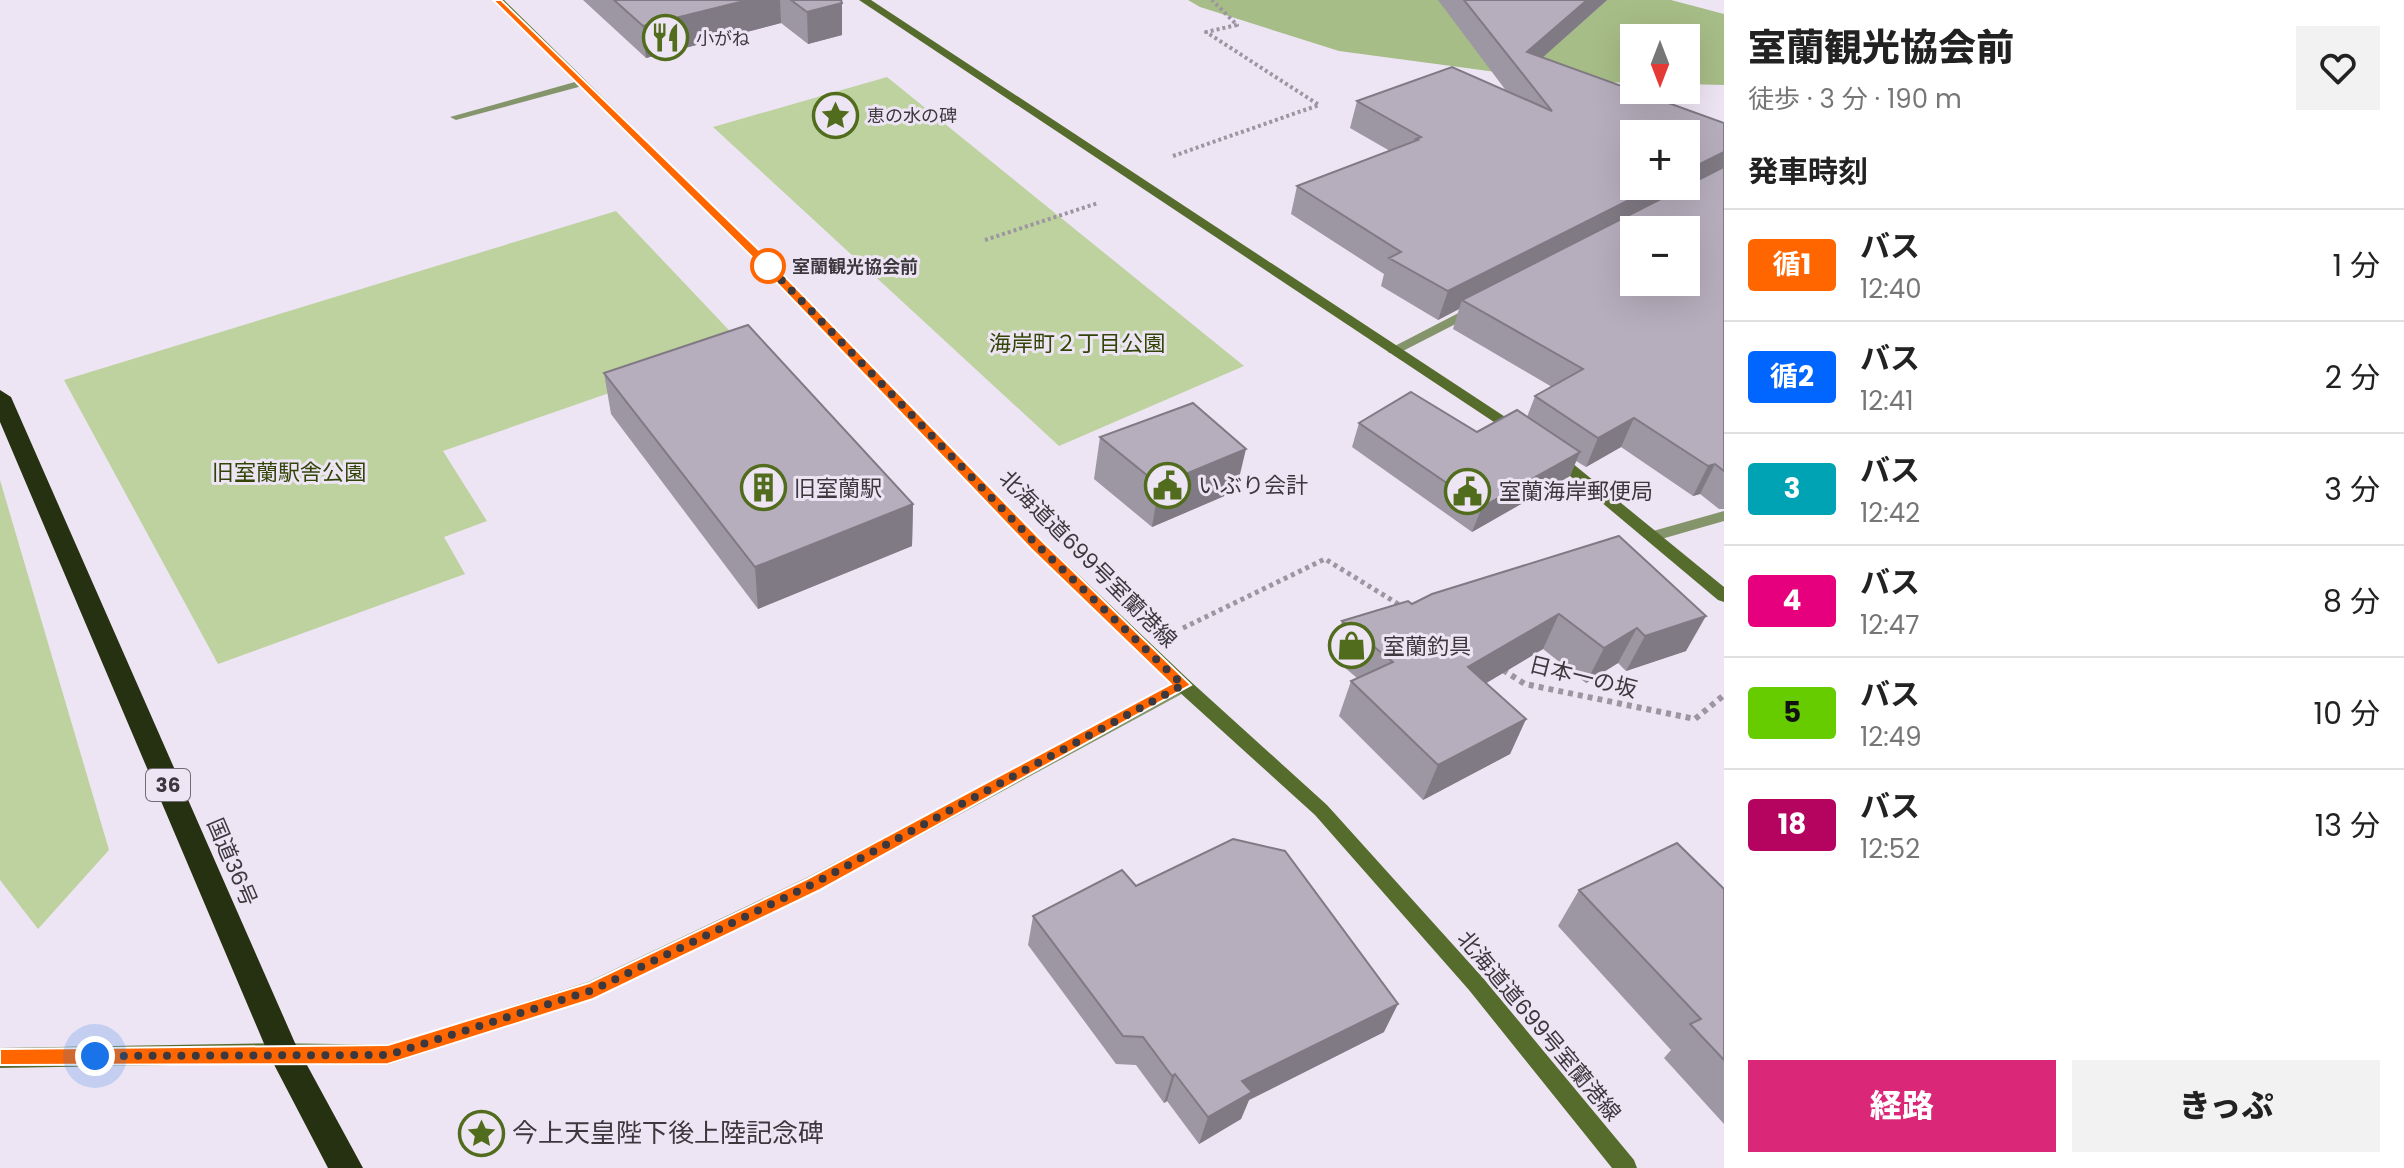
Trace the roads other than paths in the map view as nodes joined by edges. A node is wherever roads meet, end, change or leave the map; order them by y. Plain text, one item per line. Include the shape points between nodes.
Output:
1 (498, 0) edge
2 (864, 0) edge
3 (582, 83) junction
4 (456, 117) dead end
5 (1490, 301) edge
6 (1394, 350) junction
7 (0, 397) edge
8 (1534, 442) edge
9 (1547, 450) edge
10 (1724, 516) edge
11 (1651, 537) junction
12 (1724, 596) edge
13 (1183, 685) junction
14 (284, 1053) junction
15 (0, 1058) edge
16 (346, 1168) edge
17 (1626, 1168) edge

1 - 3 main road, 北海道道699号室蘭港線
2 - 6 main road
3 - 4 street
3 - 13 main road, 北海道道699号室蘭港線 via 1037,545
5 - 6 street
6 - 8 main road
7 - 14 highway, 国道36号 / 36
9 - 11 main road
10 - 11 street
11 - 12 main road
13 - 14 street via 813,884 593,990 388,1055
13 - 17 main road, 北海道道699号室蘭港線 via 1321,810 1476,984
14 - 15 main road
14 - 16 highway, 国道36号 / 36

